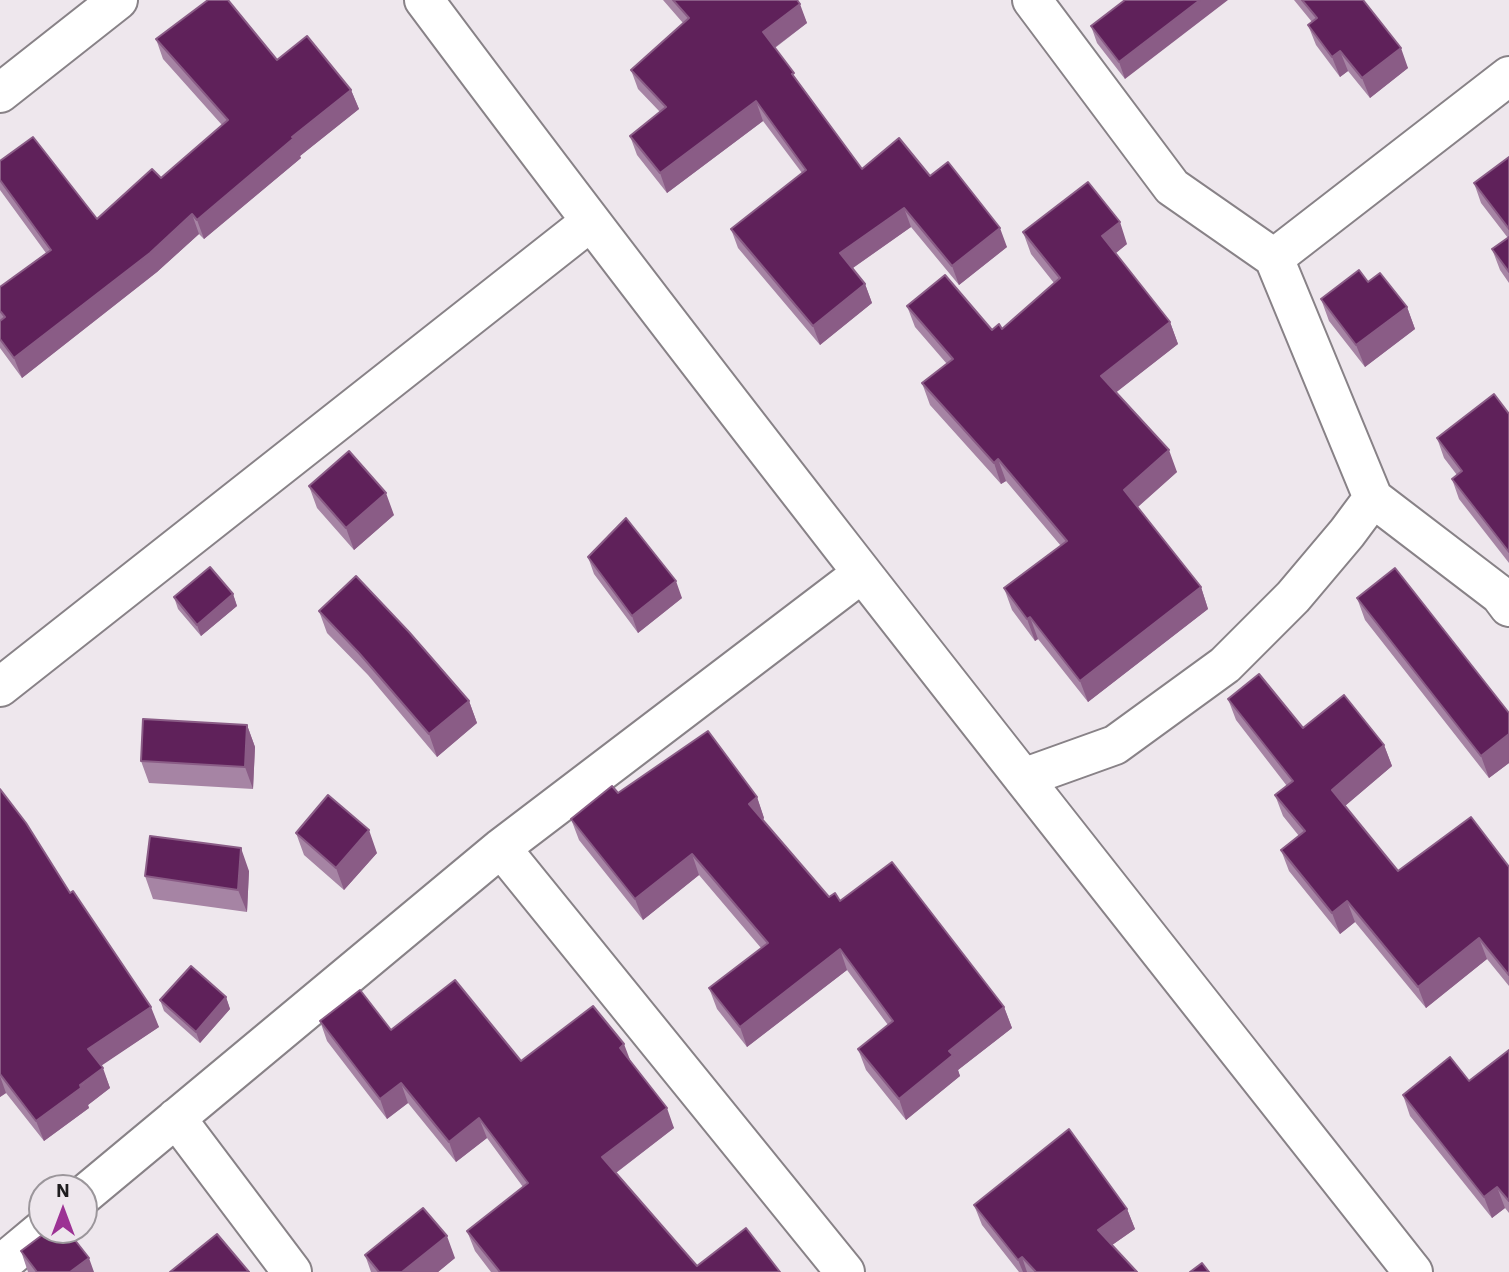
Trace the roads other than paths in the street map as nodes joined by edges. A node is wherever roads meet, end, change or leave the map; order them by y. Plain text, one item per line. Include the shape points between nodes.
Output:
1 (118, 0) edge
2 (424, 0) edge
3 (1032, 0) edge
4 (1509, 76) edge
5 (0, 93) edge
6 (590, 222) junction
7 (1274, 258) junction
8 (1373, 498) junction
9 (861, 574) junction
10 (1509, 607) edge
11 (0, 687) edge
12 (1023, 778) junction
13 (501, 848) junction
14 (176, 1118) junction
15 (98, 1183) edge
16 (28, 1242) edge
17 (0, 1265) edge
18 (292, 1272) edge
19 (845, 1272) edge
20 (1413, 1272) edge

1 - 5 street
2 - 6 street
3 - 7 street via 1172,187
4 - 7 street
6 - 9 street
6 - 11 street
7 - 8 street
8 - 10 street via 1500,595
8 - 12 street via 1293,597 1225,665 1115,745
9 - 12 street
9 - 13 street
12 - 20 street
13 - 14 street
13 - 19 street
14 - 15 street
14 - 18 street
16 - 17 street

